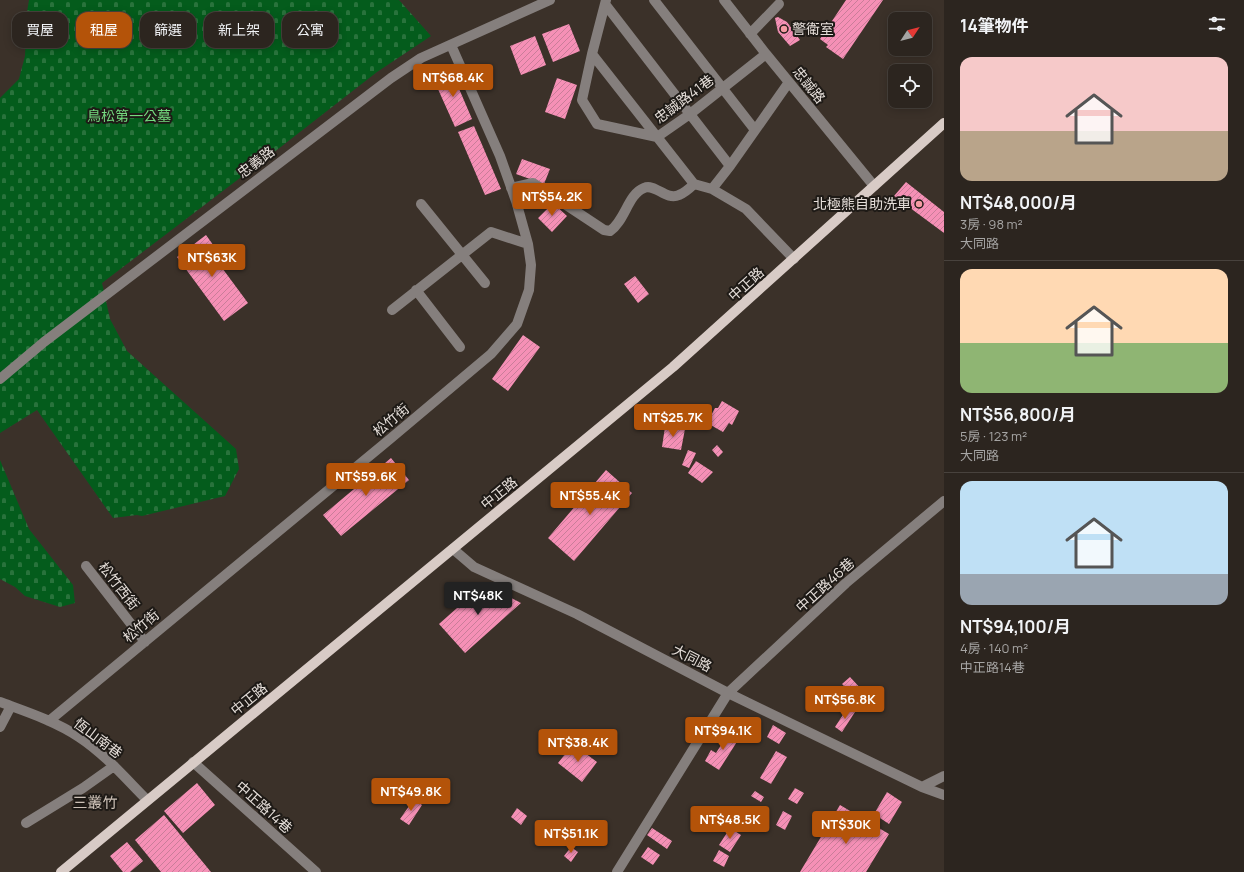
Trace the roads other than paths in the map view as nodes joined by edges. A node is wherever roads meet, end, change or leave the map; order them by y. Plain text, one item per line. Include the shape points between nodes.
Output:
1 (550, 0) edge
2 (654, 0) edge
3 (724, 0) edge
4 (606, 2) edge
5 (779, 4) dead end
6 (750, 34) junction
7 (451, 45) junction
8 (592, 54) junction
9 (766, 54) junction
10 (789, 82) junction
11 (722, 88) junction
12 (690, 114) junction
13 (944, 123) edge
14 (755, 130) junction
15 (657, 137) junction
16 (730, 166) junction
17 (694, 184) junction
18 (874, 186) junction
19 (512, 188) junction
20 (712, 189) junction
21 (422, 204) dead end
22 (528, 244) junction
23 (462, 254) junction
24 (794, 259) junction
25 (485, 283) dead end
26 (416, 290) junction
27 (392, 310) dead end
28 (460, 347) dead end
29 (0, 379) edge
30 (944, 501) edge
31 (453, 549) junction
32 (86, 566) dead end
33 (145, 642) junction
34 (728, 693) junction
35 (0, 702) edge
36 (11, 706) junction
37 (49, 721) junction
38 (0, 728) edge
39 (193, 762) junction
40 (114, 766) junction
41 (944, 776) edge
42 (922, 787) junction
43 (944, 795) edge
44 (147, 800) junction
45 (26, 823) dead end
46 (61, 872) edge
47 (316, 872) edge
48 (618, 872) edge

1 - 7 street, 忠義路
2 - 11 street
3 - 6 street, 忠誠路
4 - 8 street, 忠誠路41巷
4 - 12 street
5 - 6 street
6 - 9 street, 忠誠路
7 - 19 street, 松竹街
7 - 29 street, 忠義路 via 421,58 392,78 44,342
8 - 15 street
8 - 15 street, 忠誠路41巷 via 582,100 596,124
9 - 10 street, 忠誠路
9 - 11 street, 忠誠路41巷
10 - 14 street
10 - 18 street, 忠誠路
11 - 12 street, 忠誠路41巷
11 - 14 street
12 - 15 street, 忠誠路41巷
12 - 16 street
13 - 18 main road, 中正路
14 - 16 street
15 - 17 street
16 - 20 street
17 - 19 street via 679,195 670,196 649,187 635,193 616,227 610,231 604,230 533,183
17 - 20 street
18 - 24 main road, 中正路
19 - 22 street, 松竹街
20 - 24 street via 746,209
21 - 23 street
22 - 23 street via 491,232
22 - 33 street, 松竹街 via 531,265 529,290 516,324 491,354
23 - 25 street
23 - 26 street
24 - 31 main road, 中正路 via 673,367
26 - 27 street
26 - 28 street
30 - 34 street, 中正路46巷 via 846,583
31 - 34 street, 大同路 via 474,567 577,614
31 - 39 main road, 中正路
32 - 33 street, 松竹西街
33 - 37 street, 松竹街
34 - 42 street, 大同路
34 - 48 street
35 - 36 street, 恆山南巷
36 - 37 street, 恆山南巷
36 - 38 street
37 - 40 street, 恆山南巷 via 79,737
39 - 44 main road, 中正路
39 - 47 street, 中正路14巷
40 - 44 street, 恆山南巷
40 - 45 street
41 - 42 street
42 - 43 street, 大同路
44 - 46 main road, 中正路

